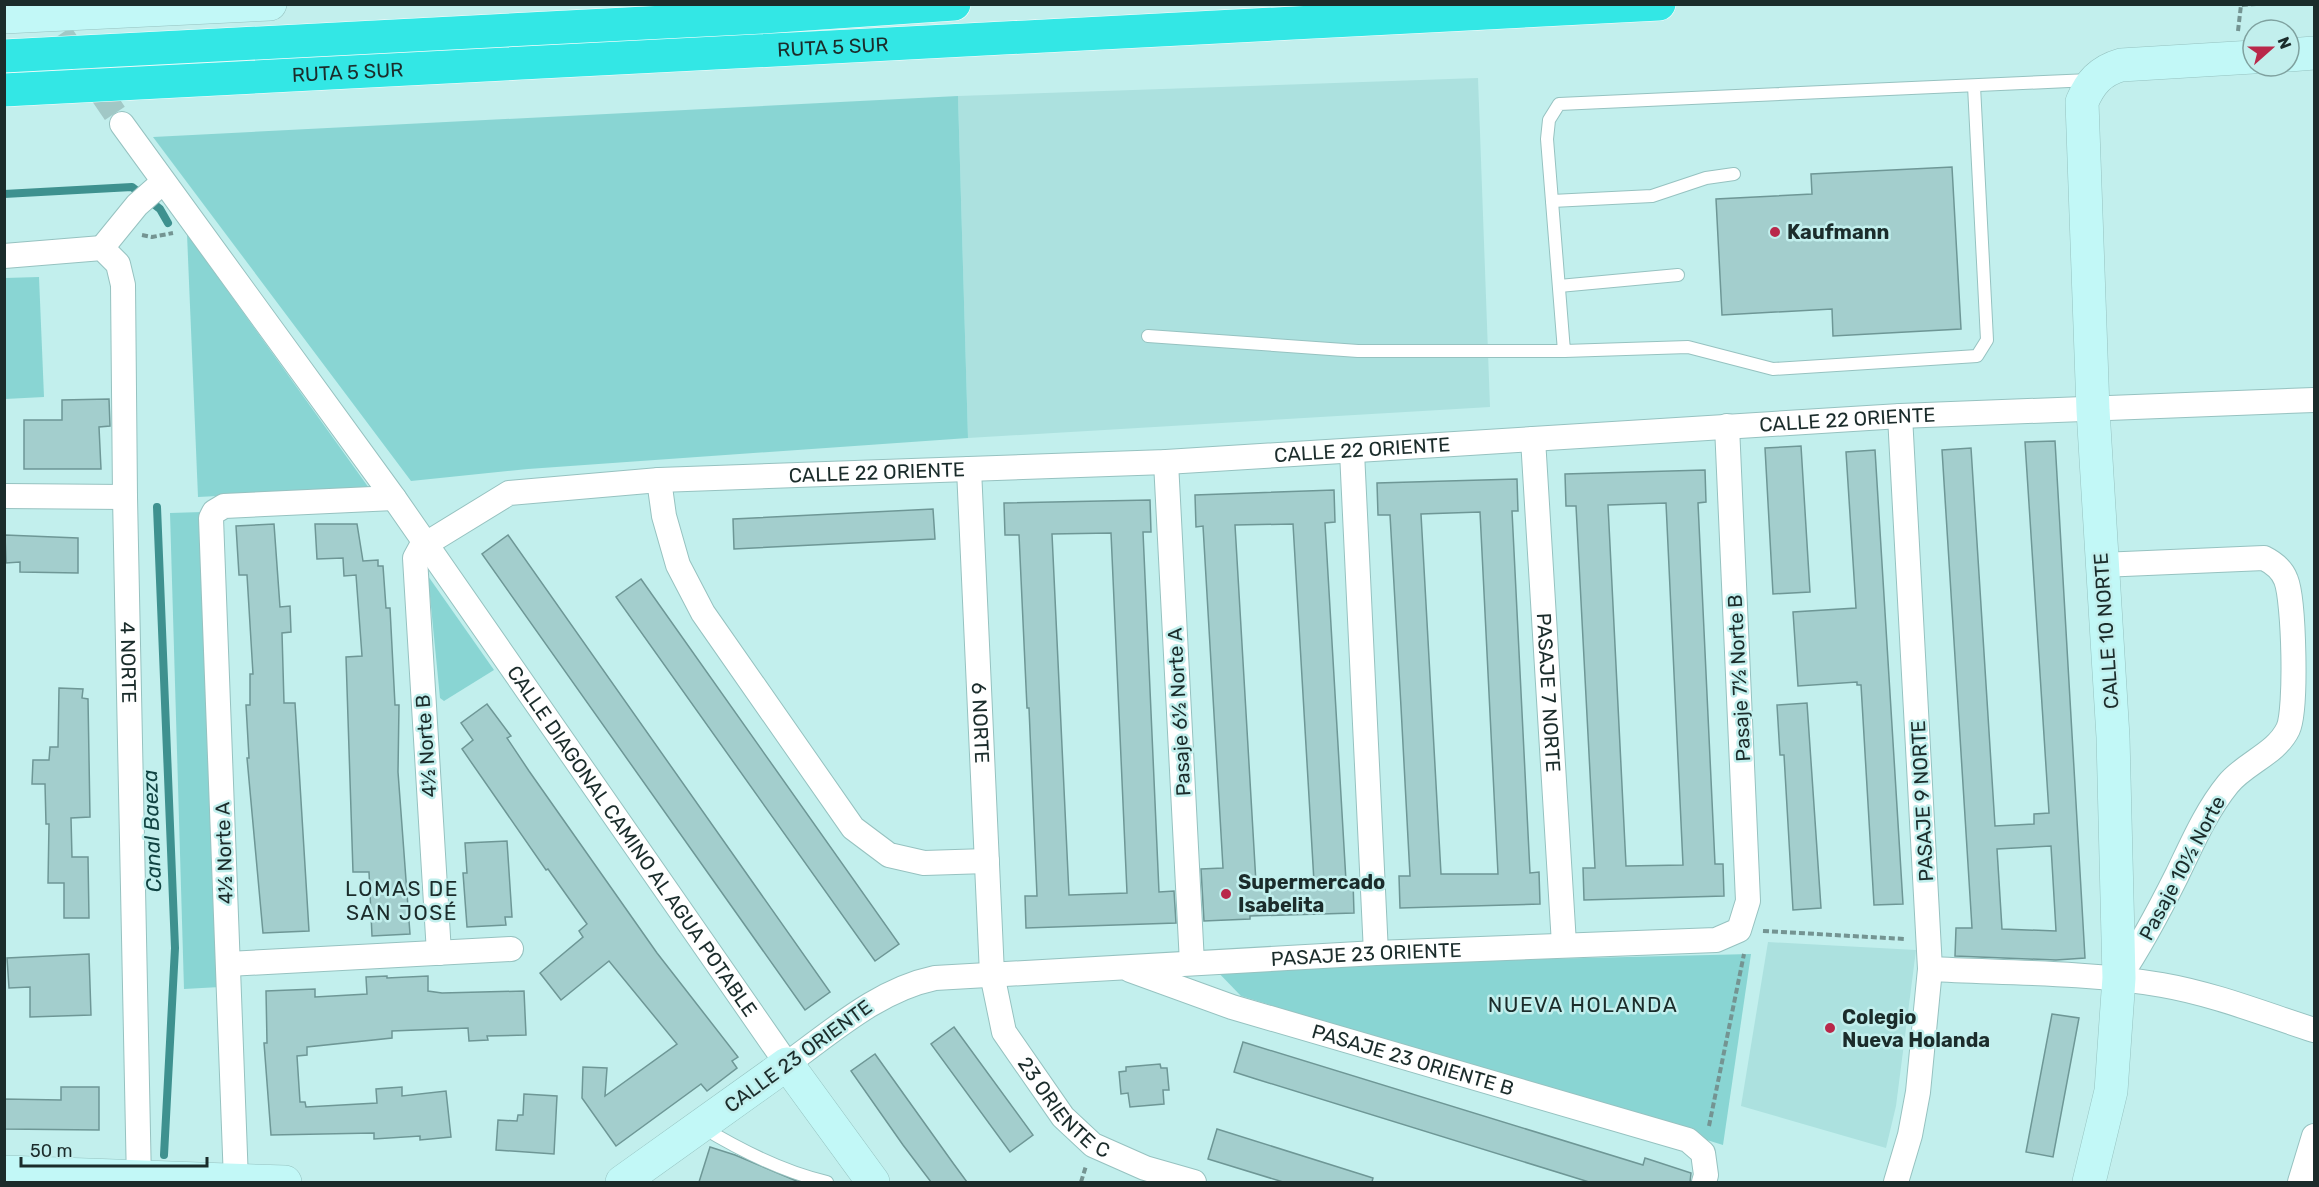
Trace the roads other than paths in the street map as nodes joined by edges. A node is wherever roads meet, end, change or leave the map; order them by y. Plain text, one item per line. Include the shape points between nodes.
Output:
1 (270, 4) edge
2 (954, 4) edge
3 (1659, 4) edge
4 (4, 17) edge
5 (12, 55) edge
6 (2241, 58) edge
7 (2094, 80) junction
8 (148, 82) junction
9 (1974, 86) junction
10 (4, 90) edge
11 (4, 108) edge
12 (122, 124) tunnel mouth
13 (1734, 174) dead end
14 (151, 193) junction
15 (1552, 201) junction
16 (102, 248) junction
17 (4, 256) edge
18 (1678, 275) dead end
19 (1559, 286) junction
20 (1148, 336) dead end
21 (1564, 351) junction
22 (2314, 400) edge
23 (2093, 410) junction
24 (1900, 416) junction
25 (1727, 426) junction
26 (1533, 439) junction
27 (1352, 452) junction
28 (1166, 462) junction
29 (969, 469) junction
30 (659, 480) junction
31 (4, 496) edge
32 (125, 497) junction
33 (394, 498) junction
34 (426, 544) junction
35 (2102, 565) junction
36 (987, 861) junction
37 (1744, 930) joint
38 (1564, 944) junction
39 (511, 949) dead end
40 (439, 953) junction
41 (1376, 953) junction
42 (1192, 963) junction
43 (228, 964) junction
44 (1122, 967) junction
45 (1930, 969) junction
46 (992, 974) junction
47 (2119, 978) junction
48 (2314, 1029) edge
49 (787, 1064) junction
50 (700, 1126) junction
51 (2314, 1136) edge
52 (4, 1172) edge
53 (143, 1179) edge
54 (867, 1180) edge
55 (237, 1181) junction
56 (285, 1182) edge
57 (622, 1182) edge
58 (827, 1182) edge
59 (1194, 1182) edge
60 (1704, 1182) edge
61 (1896, 1182) edge
62 (2089, 1182) edge
63 (2300, 1182) edge

1 - 4 street
2 - 5 highway, RUTA 5 SUR
3 - 8 highway, RUTA 5 SUR
6 - 7 street via 2121,65
7 - 9 lane
7 - 23 street, CALLE 10 NORTE via 2082,102 2080,116
8 - 10 highway, RUTA 5 SUR
8 - 11 highway
9 - 15 lane via 1559,104 1548,129
9 - 21 lane via 1987,340 1977,356 1773,369 1688,347
12 - 14 street, CALLE DIAGONAL CAMINO AL AGUA POTABLE
13 - 15 lane via 1706,178 1652,196
14 - 16 street
14 - 33 street, CALLE DIAGONAL CAMINO AL AGUA POTABLE
15 - 19 lane
16 - 17 street
16 - 32 street, 4 NORTE via 118,264 123,285
18 - 19 lane
19 - 21 lane
20 - 21 lane via 1358,351
22 - 23 street, CALLE 22 ORIENTE
23 - 24 street, CALLE 22 ORIENTE
23 - 35 street, CALLE 10 NORTE
24 - 25 street, CALLE 22 ORIENTE
24 - 45 street, PASAJE 9 NORTE
25 - 26 street, CALLE 22 ORIENTE
25 - 37 street, Pasaje 7½ Norte B via 1748,901
26 - 27 street, CALLE 22 ORIENTE
26 - 38 street, PASAJE 7 NORTE
27 - 28 street, CALLE 22 ORIENTE
27 - 41 street
28 - 29 street, CALLE 22 ORIENTE
28 - 42 street, Pasaje 6½ Norte A
29 - 30 street, CALLE 22 ORIENTE
29 - 36 street, 6 NORTE
30 - 34 street, CALLE 22 ORIENTE via 509,493
30 - 36 street via 678,565 703,613 853,828 889,855 924,863
31 - 32 street
32 - 53 street, 4 NORTE
33 - 34 street, CALLE DIAGONAL CAMINO AL AGUA POTABLE
33 - 43 street, 4½ Norte A via 224,506 214,512 210,525
34 - 40 street, 4½ Norte B via 417,552 414,565
34 - 49 street, CALLE DIAGONAL CAMINO AL AGUA POTABLE
35 - 47 street, CALLE 10 NORTE via 2113,737
35 - 47 street, Pasaje 10½ Norte via 2264,558 2284,574 2290,607 2294,710 2288,729 2277,744 2229,783 2199,828 2143,942
36 - 46 street, 6 NORTE
37 - 38 street, PASAJE 23 ORIENTE via 1716,940
38 - 41 street, PASAJE 23 ORIENTE
39 - 40 street
40 - 43 street
41 - 42 street, PASAJE 23 ORIENTE
42 - 44 street, PASAJE 23 ORIENTE
43 - 55 street, 4½ Norte A
44 - 46 street, PASAJE 23 ORIENTE
44 - 60 street, PASAJE 23 ORIENTE B via 1232,1007 1688,1140 1704,1153
45 - 47 street
45 - 61 street, PASAJE 9 NORTE via 1918,1092
46 - 49 street, CALLE 23 ORIENTE via 935,978 890,992
46 - 59 street, 23 ORIENTE C via 1004,1032 1063,1116 1093,1145 1145,1168
47 - 48 street via 2196,992
47 - 62 street, CALLE 10 NORTE via 2111,1091
49 - 50 street, CALLE 23 ORIENTE
49 - 54 street, CALLE DIAGONAL CAMINO AL AGUA POTABLE
50 - 57 street, CALLE 23 ORIENTE
50 - 58 lane via 777,1165
51 - 63 street
52 - 53 street
53 - 55 street
55 - 56 street

